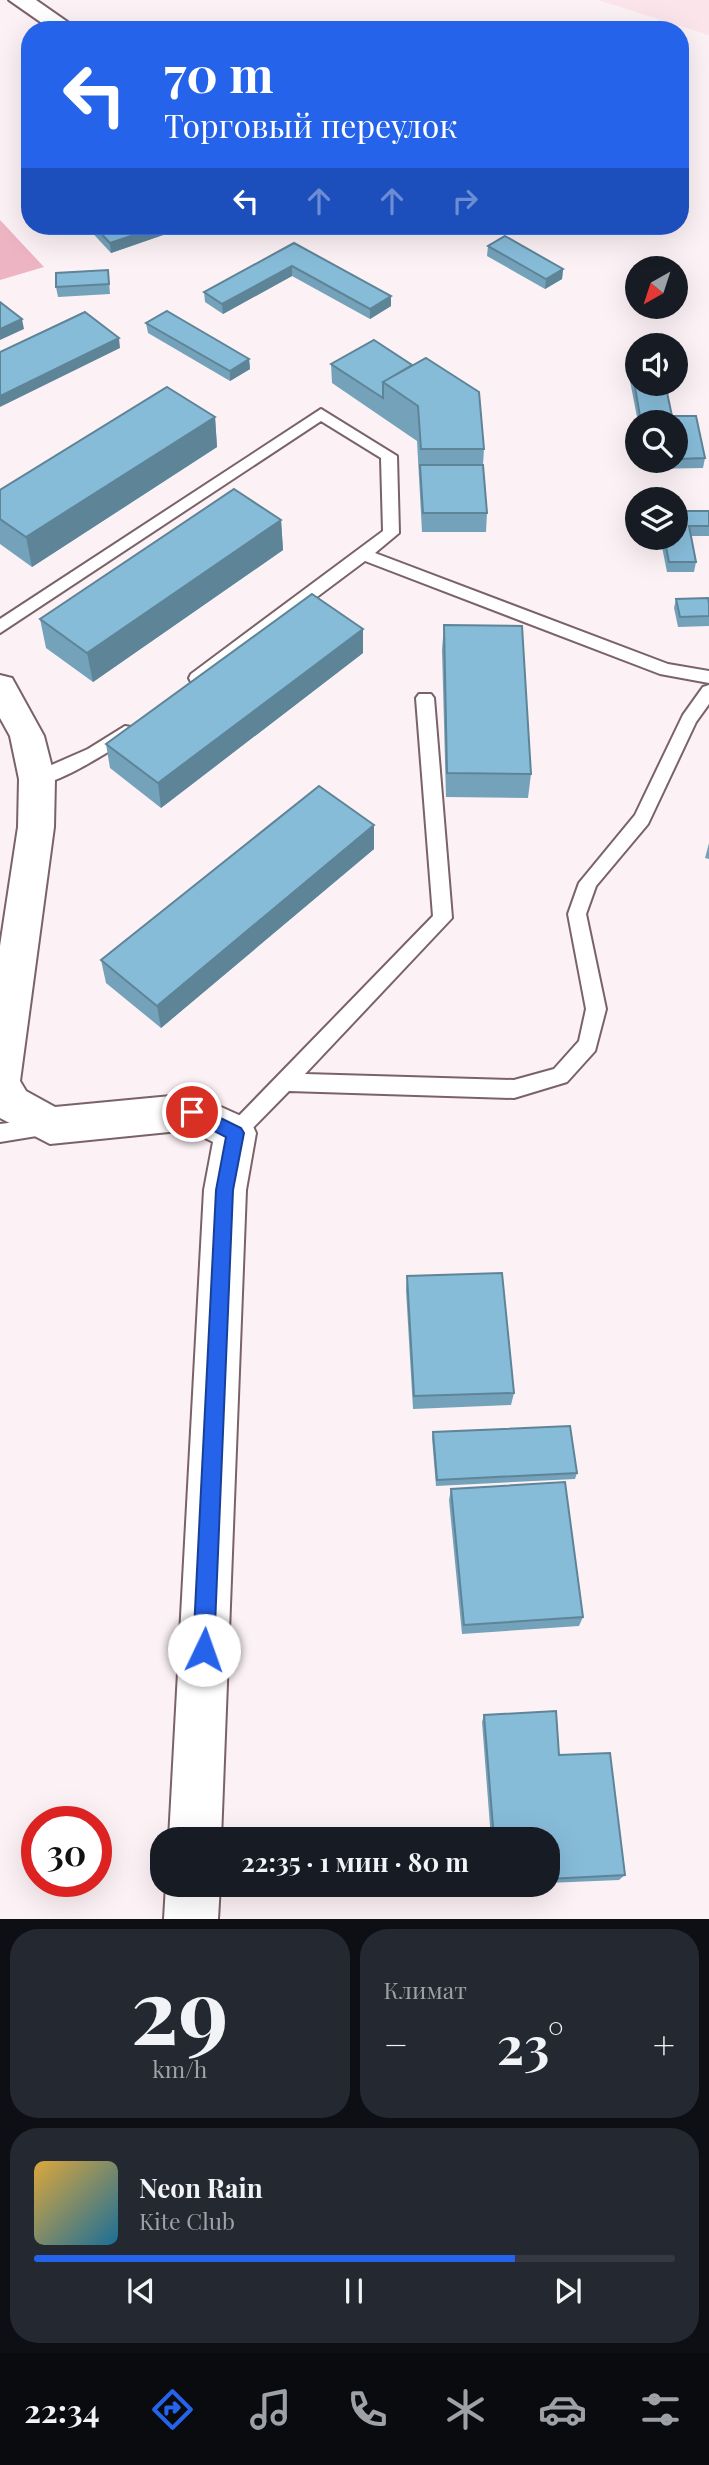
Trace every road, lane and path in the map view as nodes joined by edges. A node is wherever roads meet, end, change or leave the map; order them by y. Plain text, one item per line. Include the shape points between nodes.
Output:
1 (20, 0) edge
2 (54, 21) edge
3 (363, 554) junction
4 (0, 627) edge
5 (709, 677) edge
6 (184, 688) edge
7 (709, 691) edge
8 (3, 694) edge
9 (425, 698) dead end
10 (139, 721) edge
11 (37, 779) junction
12 (285, 1082) junction
13 (0, 1083) edge
14 (50, 1126) junction
15 (0, 1133) edge
16 (235, 1133) junction
17 (196, 1827) edge
18 (192, 1897) edge
19 (191, 1919) edge

1 - 2 street
3 - 4 lane via 391,533 389,456 321,414
3 - 5 lane via 666,670
3 - 6 lane
7 - 12 lane via 689,719 642,819 588,883 577,914 596,1009 588,1045 561,1076 514,1089
8 - 11 street via 27,736
9 - 12 lane via 443,919
10 - 11 lane via 94,754
11 - 13 street via 36,827
12 - 16 lane
13 - 14 street via 12,1104
14 - 15 lane
14 - 16 street via 192,1112
16 - 17 street via 225,1190
18 - 19 street

